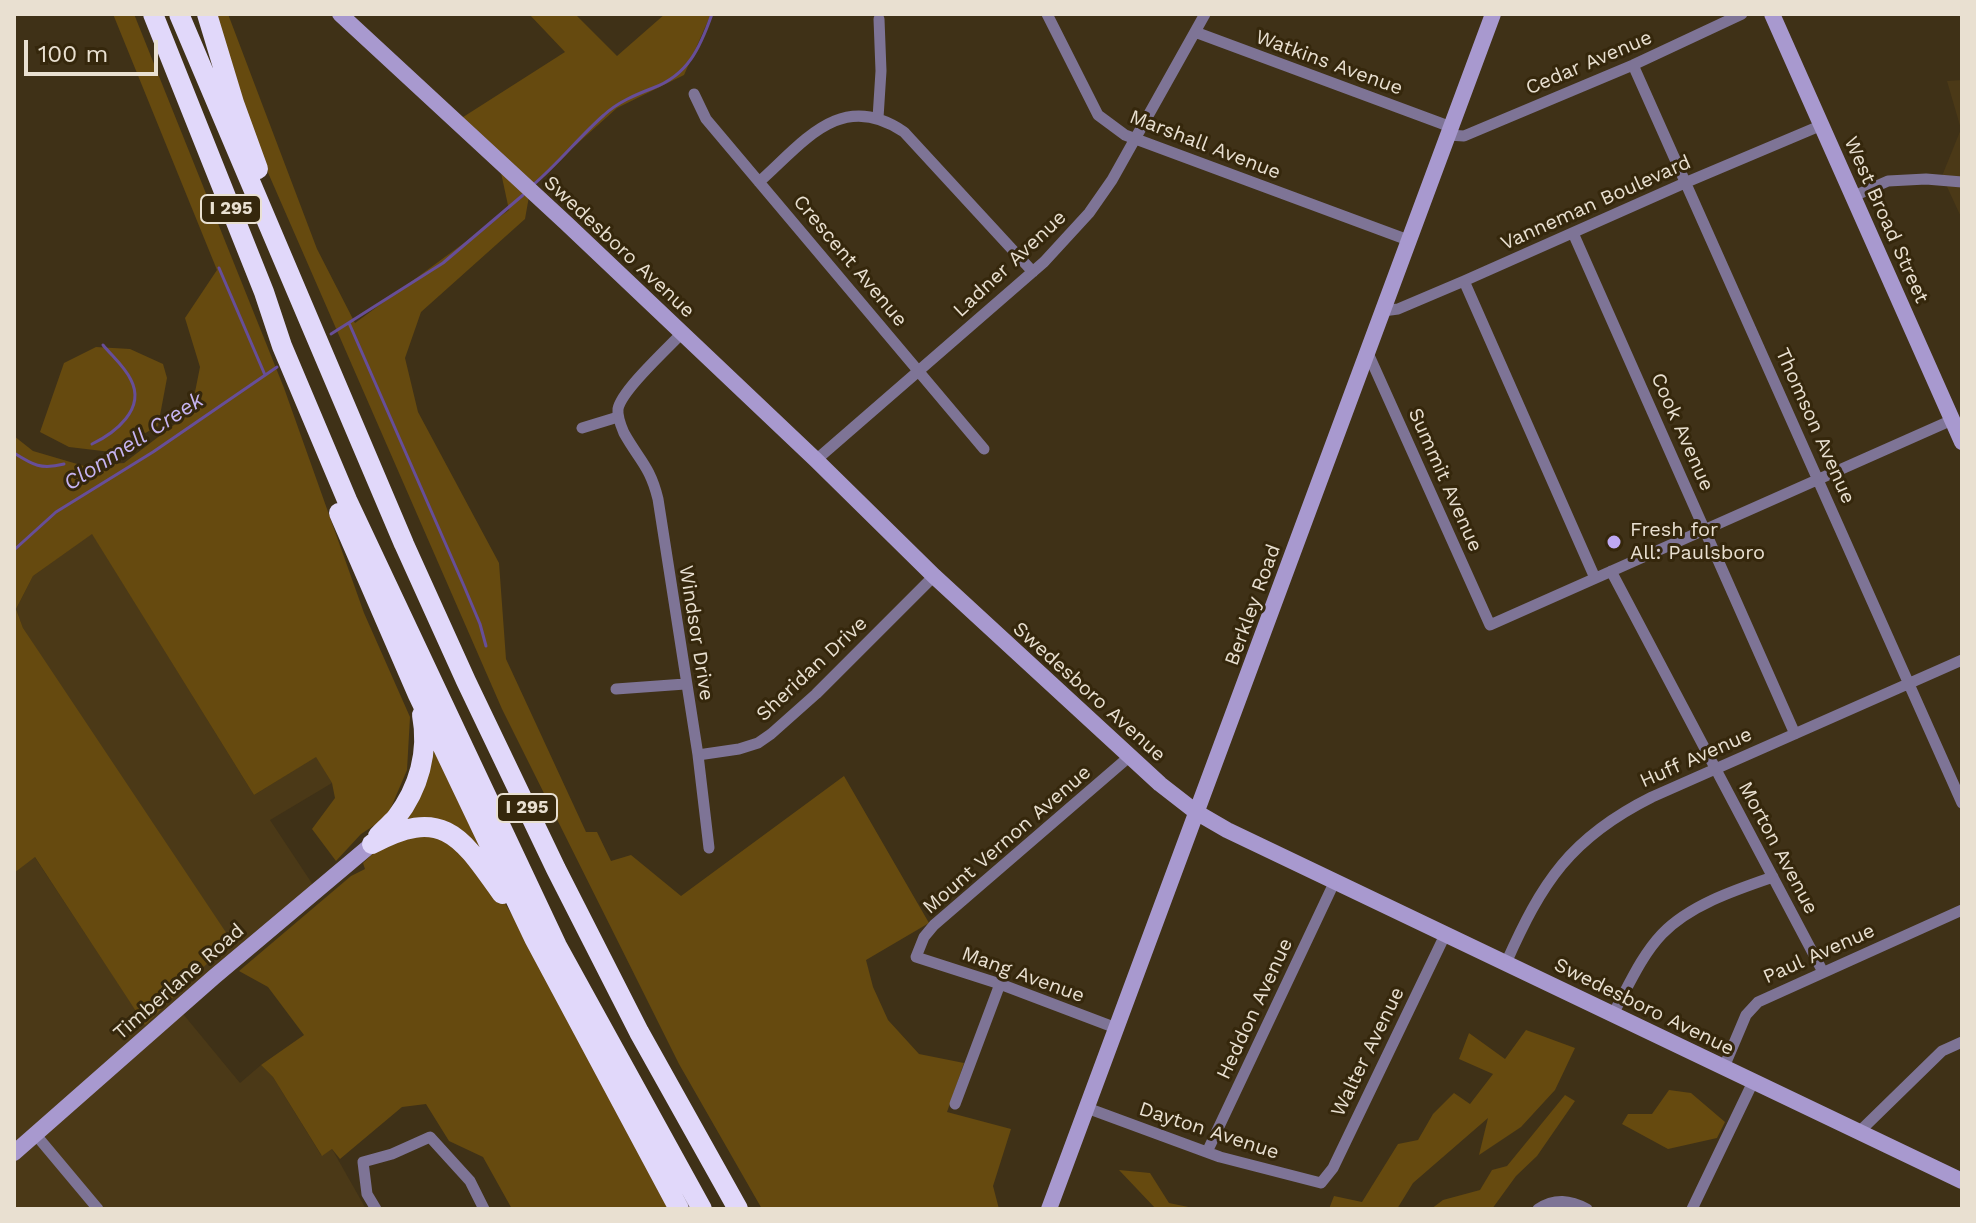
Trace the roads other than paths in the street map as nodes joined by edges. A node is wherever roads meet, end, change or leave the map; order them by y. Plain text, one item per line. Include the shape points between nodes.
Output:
1 (153, 14) edge
2 (179, 14) edge
3 (207, 14) edge
4 (340, 14) edge
5 (1047, 14) edge
6 (1205, 14) edge
7 (1493, 14) edge
8 (1742, 14) edge
9 (1772, 14) edge
10 (879, 19) dead end
11 (1195, 32) junction
12 (1633, 65) junction
13 (694, 94) dead end
14 (878, 118) junction
15 (1822, 125) junction
16 (1450, 131) junction
17 (1134, 139) junction
18 (759, 182) junction
19 (1687, 182) junction
20 (1962, 182) edge
21 (1854, 196) junction
22 (1573, 233) junction
23 (1408, 240) junction
24 (290, 272) junction
25 (1033, 272) junction
26 (1464, 281) junction
27 (1383, 311) junction
28 (682, 333) junction
29 (1367, 351) junction
30 (919, 371) junction
31 (307, 406) junction
32 (618, 417) junction
33 (1952, 420) junction
34 (582, 428) dead end
35 (1962, 442) edge
36 (984, 449) dead end
37 (816, 460) junction
38 (1818, 479) junction
39 (1705, 529) junction
40 (1611, 571) junction
41 (934, 576) junction
42 (1595, 578) junction
43 (1962, 660) edge
44 (1909, 683) junction
45 (685, 684) junction
46 (616, 689) dead end
47 (418, 695) junction
48 (1795, 734) junction
49 (698, 755) junction
50 (1130, 756) junction
51 (1717, 769) junction
52 (1962, 803) edge
53 (1196, 812) junction
54 (372, 844) junction
55 (709, 848) dead end
56 (1773, 877) junction
57 (1335, 881) junction
58 (1962, 910) edge
59 (1446, 933) junction
60 (534, 938) junction
61 (916, 957) joint
62 (1506, 963) junction
63 (1823, 972) junction
64 (1000, 984) junction
65 (1613, 1014) junction
66 (1116, 1028) junction
67 (1962, 1042) edge
68 (655, 1063) junction
69 (1724, 1067) junction
70 (1753, 1082) junction
71 (955, 1104) dead end
72 (1087, 1108) junction
73 (1859, 1132) junction
74 (36, 1135) junction
75 (1207, 1152) junction
76 (14, 1153) edge
77 (1962, 1181) edge
78 (1321, 1183) joint
79 (98, 1209) edge
80 (376, 1209) edge
81 (484, 1209) edge
82 (679, 1209) edge
83 (702, 1209) edge
84 (738, 1209) edge
85 (748, 1209) edge
86 (1049, 1209) edge
87 (1538, 1209) edge
88 (1587, 1209) edge
89 (1692, 1209) edge

1 - 31 highway, I 295
2 - 24 highway, I 295
3 - 24 highway
4 - 28 street, Swedesboro Avenue
5 - 17 street, Marshall Avenue via 1098,115
6 - 11 street, Ladner Avenue
7 - 16 street, Berkley Road
8 - 12 street, Cedar Avenue
9 - 15 street, West Broad Street
10 - 14 street
11 - 16 street, Watkins Avenue
11 - 17 street, Ladner Avenue
12 - 16 street, Cedar Avenue via 1464,136
12 - 19 street, Thomson Avenue
13 - 18 street, Crescent Avenue via 706,119
14 - 18 street via 856,114 831,121
14 - 25 street via 904,132
15 - 19 street, Vanneman Boulevard
15 - 21 street, West Broad Street
16 - 23 street, Berkley Road
17 - 23 street, Marshall Avenue
17 - 25 street, Ladner Avenue via 1089,213
18 - 30 street, Crescent Avenue
19 - 22 street, Vanneman Boulevard
19 - 38 street, Thomson Avenue
20 - 21 street via 1888,181
21 - 33 street, West Broad Street
22 - 26 street, Vanneman Boulevard
22 - 39 street, Cook Avenue
23 - 27 street, Berkley Road
24 - 68 highway, I 295 via 466,681
25 - 30 street, Ladner Avenue
26 - 27 street, Vanneman Boulevard
26 - 42 street
27 - 29 street, Berkley Road
28 - 32 street via 625,394
28 - 37 street, Swedesboro Avenue
29 - 42 street, Summit Avenue via 1490,625
29 - 53 street, Berkley Road
30 - 36 street, Crescent Avenue
30 - 37 street, Ladner Avenue
31 - 47 highway via 339,515
31 - 83 highway, I 295 via 557,946
32 - 34 street
32 - 45 street, Windsor Drive via 651,471
33 - 35 street, West Broad Street
33 - 38 street
37 - 41 street, Swedesboro Avenue
38 - 39 street
38 - 44 street, Thomson Avenue
39 - 40 street
39 - 48 street, Cook Avenue
40 - 42 street
40 - 51 street, Morton Avenue
41 - 49 street, Sheridan Drive via 771,734 739,749
41 - 50 street, Swedesboro Avenue
43 - 44 street, Huff Avenue
44 - 48 street, Huff Avenue
44 - 52 street, Thomson Avenue
45 - 46 street
45 - 49 street, Windsor Drive
47 - 54 highway via 424,727 418,781
47 - 60 highway
48 - 51 street, Huff Avenue
49 - 55 street, Windsor Drive
50 - 53 street, Swedesboro Avenue
50 - 61 street, Mount Vernon Avenue via 934,925
51 - 56 street, Morton Avenue
51 - 62 street, Huff Avenue via 1626,810 1584,840 1547,883
53 - 57 street, Swedesboro Avenue
53 - 66 street, Berkley Road
54 - 60 highway via 417,827 452,833 474,854
54 - 74 street, Timberlane Road
56 - 63 street, Morton Avenue
56 - 65 street via 1714,901 1664,932
57 - 59 street, Swedesboro Avenue
57 - 75 street, Heddon Avenue
58 - 63 street, Paul Avenue
59 - 62 street, Swedesboro Avenue
59 - 78 street, Walter Avenue via 1333,1168
60 - 82 highway
61 - 64 street, Mang Avenue
62 - 65 street, Swedesboro Avenue
63 - 69 street, Paul Avenue via 1758,1002 1746,1015
64 - 66 street, Mang Avenue
64 - 71 street
65 - 69 street, Swedesboro Avenue
66 - 72 street, Berkley Road
67 - 73 street via 1942,1051
68 - 84 highway, I 295
68 - 85 highway via 675,1078
69 - 70 street, Swedesboro Avenue
70 - 73 street, Swedesboro Avenue
70 - 89 street
72 - 75 street, Dayton Avenue
72 - 86 street, Berkley Road
73 - 77 street, Swedesboro Avenue
74 - 76 street, Timberlane Road
74 - 79 street
75 - 78 street, Dayton Avenue
80 - 81 street via 367,1194 363,1162 430,1137 470,1181
87 - 88 street via 1555,1201

